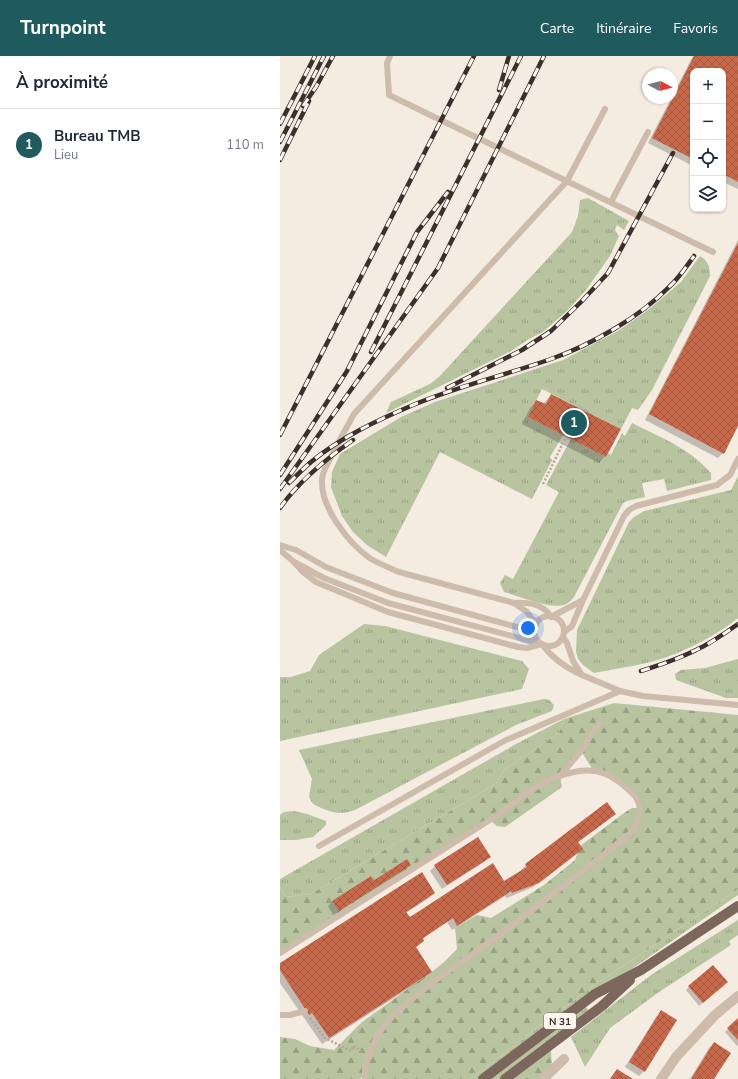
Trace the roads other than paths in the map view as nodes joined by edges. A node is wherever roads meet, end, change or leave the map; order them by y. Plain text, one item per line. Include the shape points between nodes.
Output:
1 (390, 56) edge
2 (605, 109) dead end
3 (648, 132) dead end
4 (567, 181) junction
5 (610, 202) junction
6 (713, 252) dead end
7 (738, 459) edge
8 (280, 545) edge
9 (280, 550) edge
10 (294, 562) junction
11 (583, 600) junction
12 (514, 603) junction
13 (551, 616) junction
14 (536, 627) junction
15 (563, 634) junction
16 (542, 644) junction
17 (582, 675) junction
18 (620, 690) junction
19 (738, 705) edge
20 (599, 723) dead end
21 (560, 776) junction
22 (319, 846) dead end
23 (738, 906) edge
24 (280, 953) edge
25 (641, 970) junction
26 (738, 996) edge
27 (305, 1012) road end
28 (280, 1015) edge
29 (564, 1059) dead end
30 (365, 1077) edge
31 (483, 1079) edge
32 (505, 1079) edge
33 (543, 1079) edge
34 (661, 1079) edge

1 - 4 lane via 387,63 390,95
2 - 4 lane
3 - 5 lane
4 - 5 lane
4 - 12 lane via 354,414 336,444 322,475 322,489 329,510 350,540 371,558 399,572
5 - 6 lane
7 - 11 lane via 730,475 717,485 629,510
8 - 14 lane via 296,550 326,567 393,593 519,628
9 - 10 lane
10 - 16 lane via 324,578 388,603
10 - 16 lane via 316,582 388,612 518,647 527,648
11 - 13 lane
11 - 15 lane via 572,626
12 - 13 lane via 543,608
12 - 14 lane via 527,612
13 - 14 lane via 540,619
13 - 15 lane via 561,622
14 - 16 lane via 536,636
15 - 16 lane via 560,641 552,646
15 - 17 lane via 573,661
16 - 17 lane via 550,655
17 - 18 lane
18 - 19 lane via 643,696
18 - 22 lane via 504,741
20 - 21 lane
21 - 24 lane via 537,786 490,820
21 - 30 lane via 593,770 608,774 636,796 641,808 639,821 632,832 422,992 387,1022 370,1054
23 - 25 main road, N 31
25 - 31 main road, N 31 via 595,994
25 - 32 main road, N 31 via 602,1006
26 - 34 street via 715,1015 676,1057
27 - 28 lane
29 - 33 street

